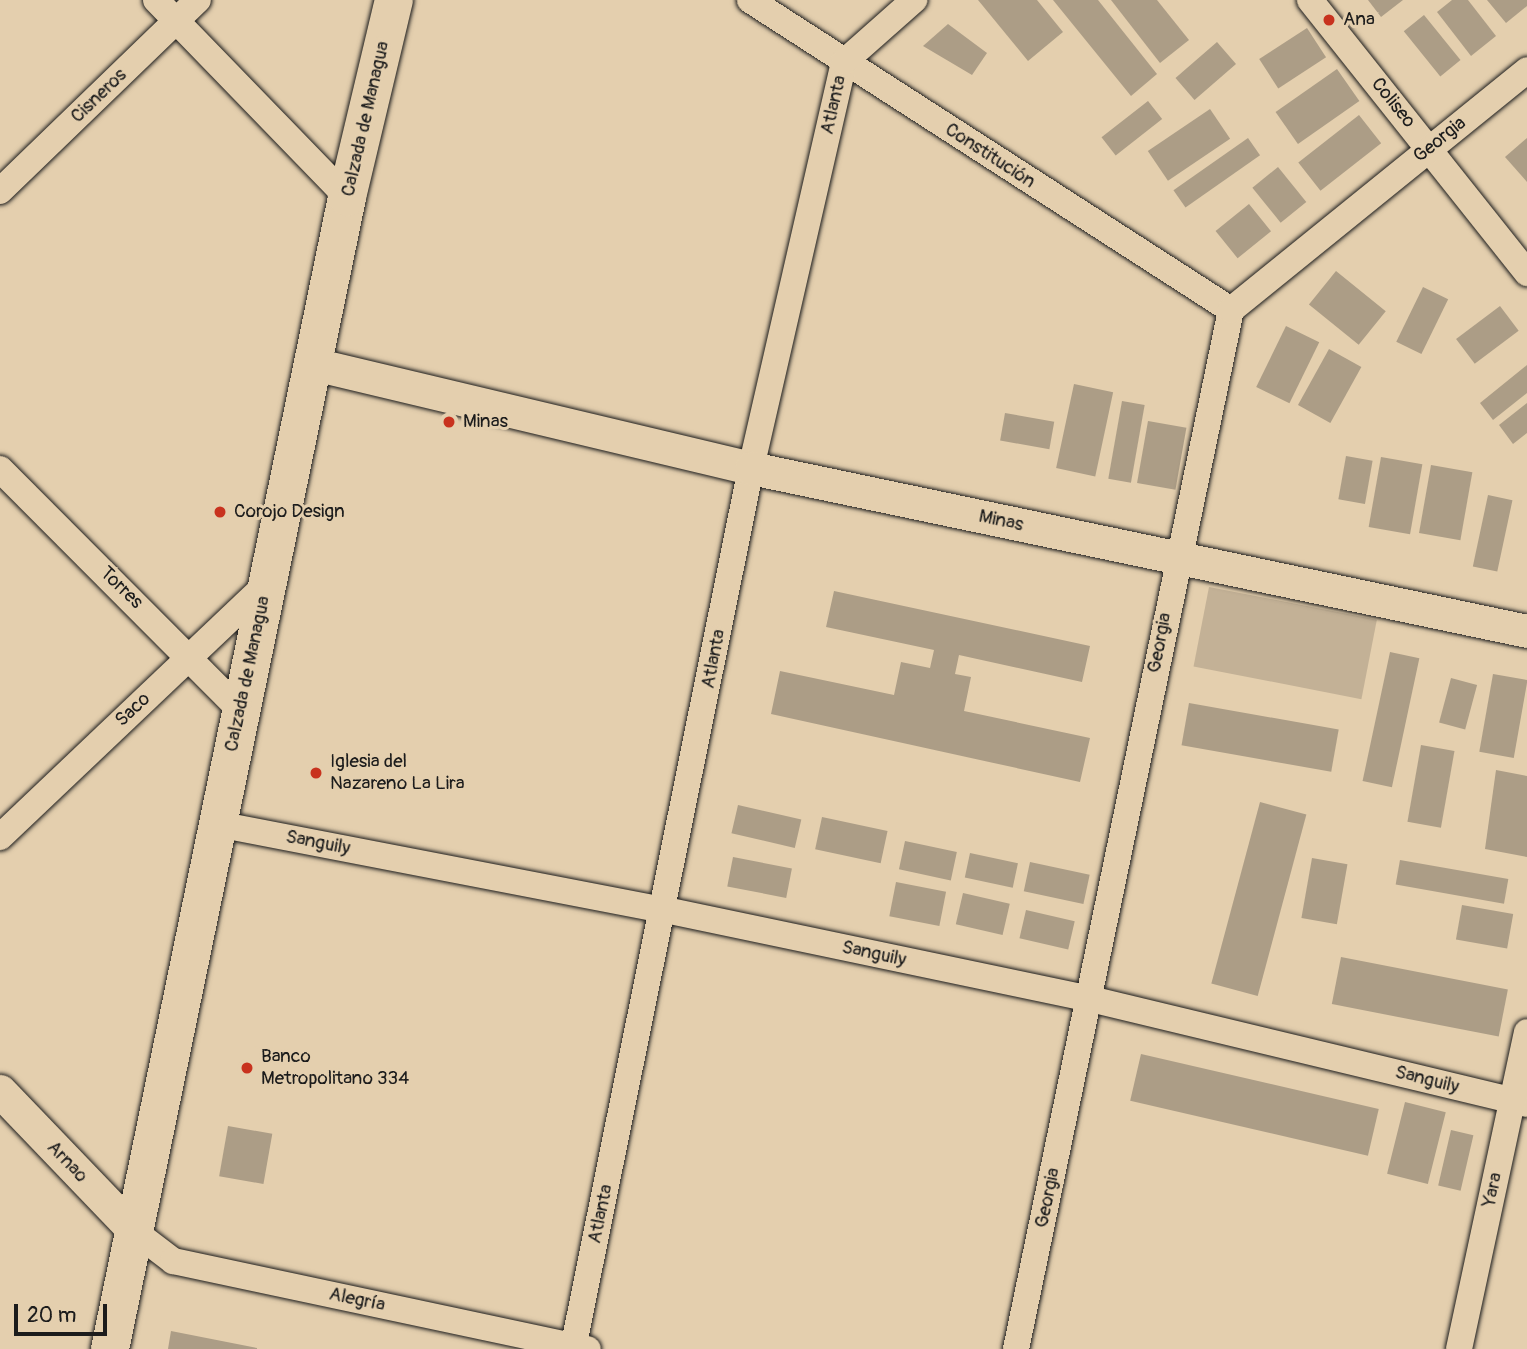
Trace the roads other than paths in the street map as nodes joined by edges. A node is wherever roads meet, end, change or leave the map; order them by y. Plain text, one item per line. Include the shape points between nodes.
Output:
1 (156, 0) edge
2 (198, 0) edge
3 (394, 0) edge
4 (750, 0) edge
5 (914, 0) edge
6 (1310, 0) edge
7 (176, 21) junction
8 (844, 62) junction
9 (1527, 70) edge
10 (1429, 149) junction
11 (0, 191) edge
12 (347, 197) junction
13 (1527, 273) edge
14 (1231, 310) junction
15 (314, 364) junction
16 (751, 468) junction
17 (0, 469) edge
18 (1177, 559) junction
19 (267, 584) junction
20 (1527, 631) edge
21 (191, 656) junction
22 (240, 710) junction
23 (217, 824) junction
24 (0, 836) edge
25 (665, 910) junction
26 (1090, 999) junction
27 (1527, 1032) edge
28 (0, 1091) edge
29 (1520, 1102) edge
30 (135, 1232) junction
31 (578, 1348) edge
32 (110, 1349) edge
33 (1016, 1349) edge
34 (1459, 1349) edge

1 - 7 street
2 - 7 street, Cisneros
3 - 12 main road, Calzada de Managua
4 - 8 street, Constitución
5 - 8 street, Atlanta
6 - 10 street, Coliseo
7 - 11 street, Cisneros
7 - 12 street
8 - 14 street, Constitución
8 - 16 street, Atlanta
9 - 10 street, Georgia
10 - 13 street, Coliseo
10 - 14 street, Georgia
12 - 15 main road, Calzada de Managua
14 - 18 street, Georgia
15 - 16 street, Minas
15 - 19 main road, Calzada de Managua
16 - 18 street, Minas
16 - 25 street, Atlanta
17 - 21 street, Torres
18 - 20 street, Minas
18 - 26 street, Georgia
19 - 21 street, Saco
19 - 22 main road, Calzada de Managua
21 - 22 street, Torres
21 - 24 street, Saco
22 - 23 main road, Calzada de Managua
23 - 25 street, Sanguily
23 - 30 main road, Calzada de Managua
25 - 26 street, Sanguily
25 - 31 street, Atlanta
26 - 29 street, Sanguily
26 - 33 street, Georgia
27 - 29 street, Yara
28 - 30 street, Arnao
29 - 34 street, Yara
30 - 31 street, Alegría via 173,1261
30 - 32 main road, Calzada de Managua

